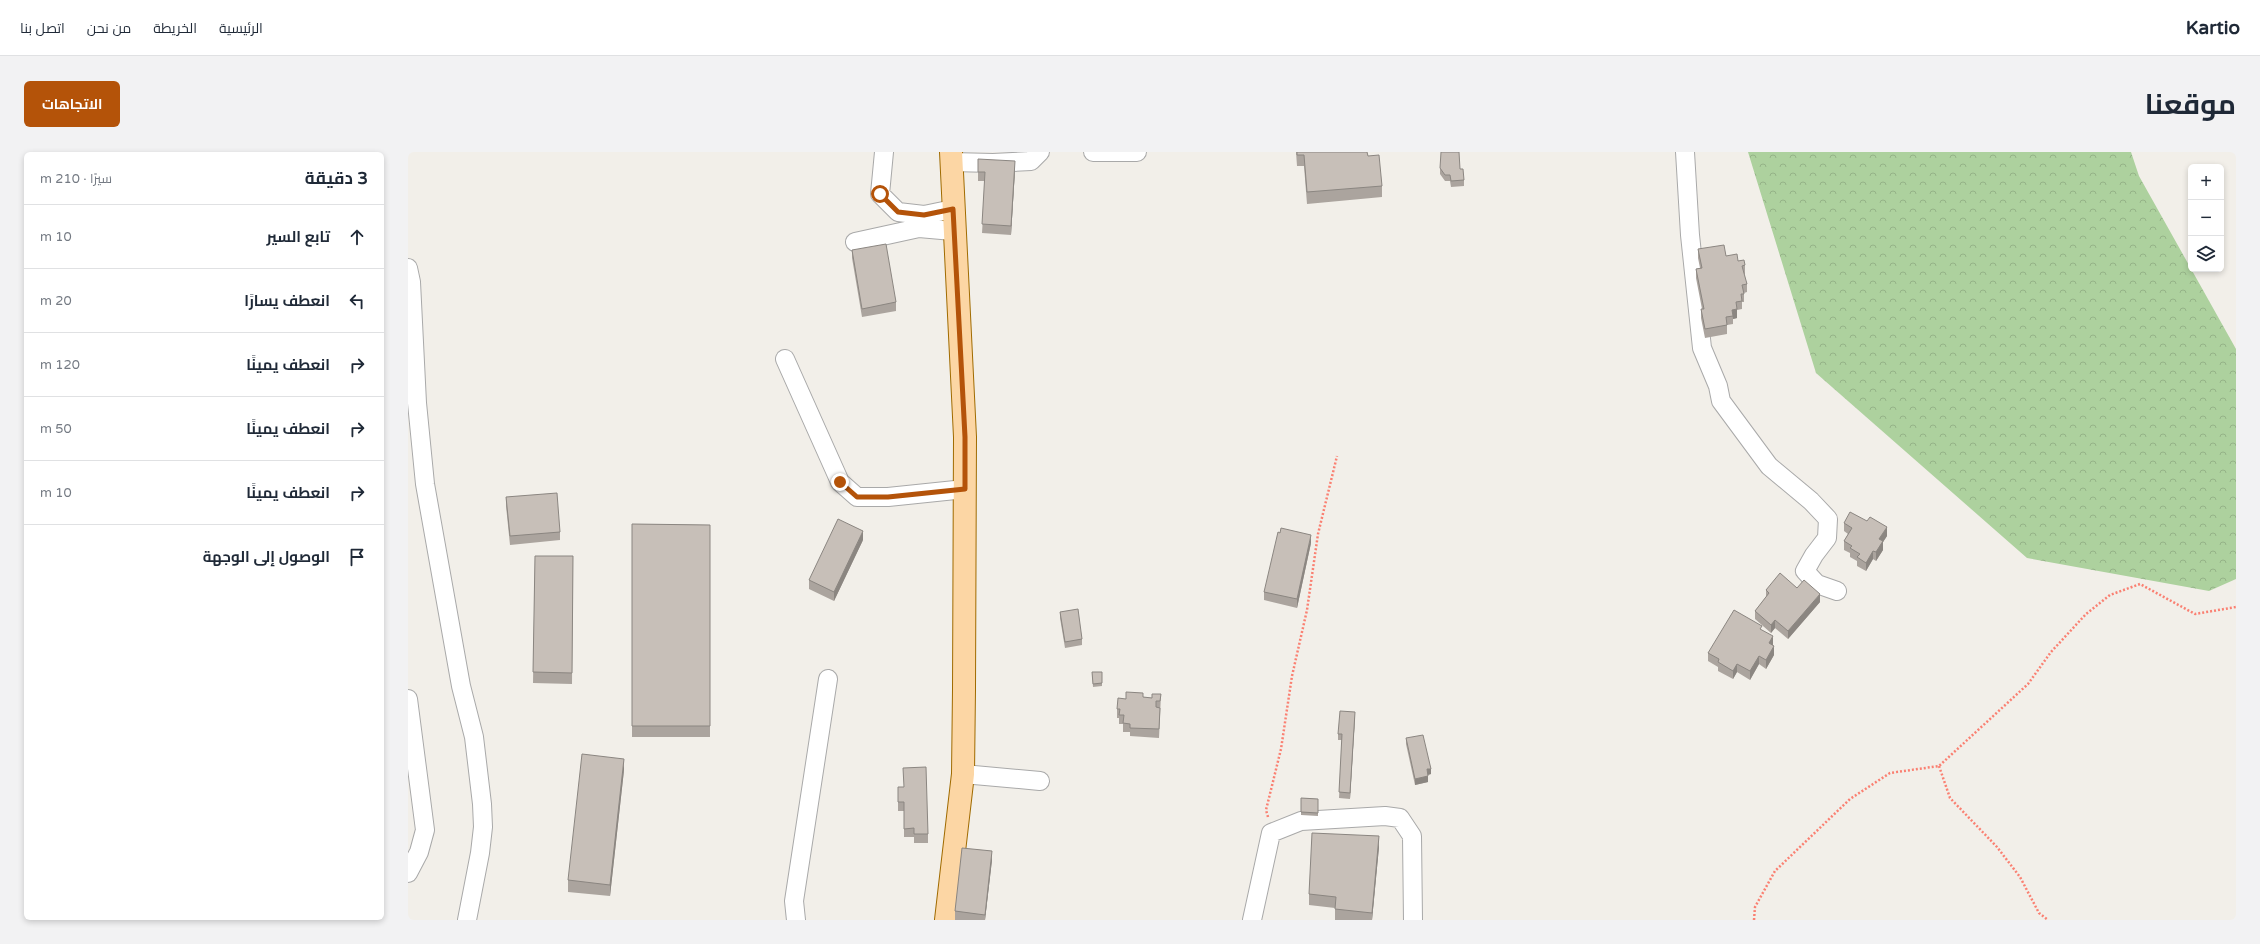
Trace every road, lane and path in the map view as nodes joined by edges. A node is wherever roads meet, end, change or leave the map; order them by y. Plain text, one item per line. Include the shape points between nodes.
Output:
1 (884, 152) edge
2 (1040, 152) edge
3 (1092, 152) edge
4 (1137, 152) edge
5 (1685, 152) edge
6 (951, 157) edge
7 (953, 209) junction
8 (953, 231) junction
9 (855, 242) dead end
10 (408, 268) edge
11 (785, 359) dead end
12 (1336, 456) dead end
13 (965, 489) junction
14 (1837, 591) dead end
15 (2236, 607) edge
16 (828, 679) dead end
17 (408, 699) edge
18 (1939, 766) junction
19 (963, 774) junction
20 (1040, 781) dead end
21 (1271, 833) junction
22 (408, 873) edge
23 (467, 920) edge
24 (796, 920) edge
25 (946, 920) edge
26 (1252, 920) edge
27 (1413, 920) edge
28 (1754, 920) edge
29 (2048, 920) edge

1 - 7 street via 880,194 898,212 924,215
2 - 6 street via 1030,161 993,163
3 - 4 street
5 - 14 street via 1690,242 1702,348 1718,386 1721,401 1769,466 1811,501 1828,519 1828,538 1814,554 1805,571 1817,584
6 - 7 main road
7 - 8 main road
8 - 9 street via 918,228
8 - 13 main road via 965,437
10 - 23 street via 424,478 461,686 474,737 482,804 480,853
11 - 13 street via 840,482 857,497 888,497
12 - 21 path via 1318,534 1307,610 1292,676 1281,748 1266,810
13 - 19 main road
15 - 18 path via 2195,614 2140,584 2110,595 2086,614 2067,634 2028,684
16 - 24 street via 794,901
17 - 22 street via 425,830 419,852
18 - 28 path via 1890,773 1850,799 1775,871 1755,906
18 - 29 path via 1950,798 1997,847 2020,878 2039,913
19 - 20 street
19 - 25 main road
21 - 26 street
21 - 27 street via 1301,821 1385,816 1400,818 1412,836

